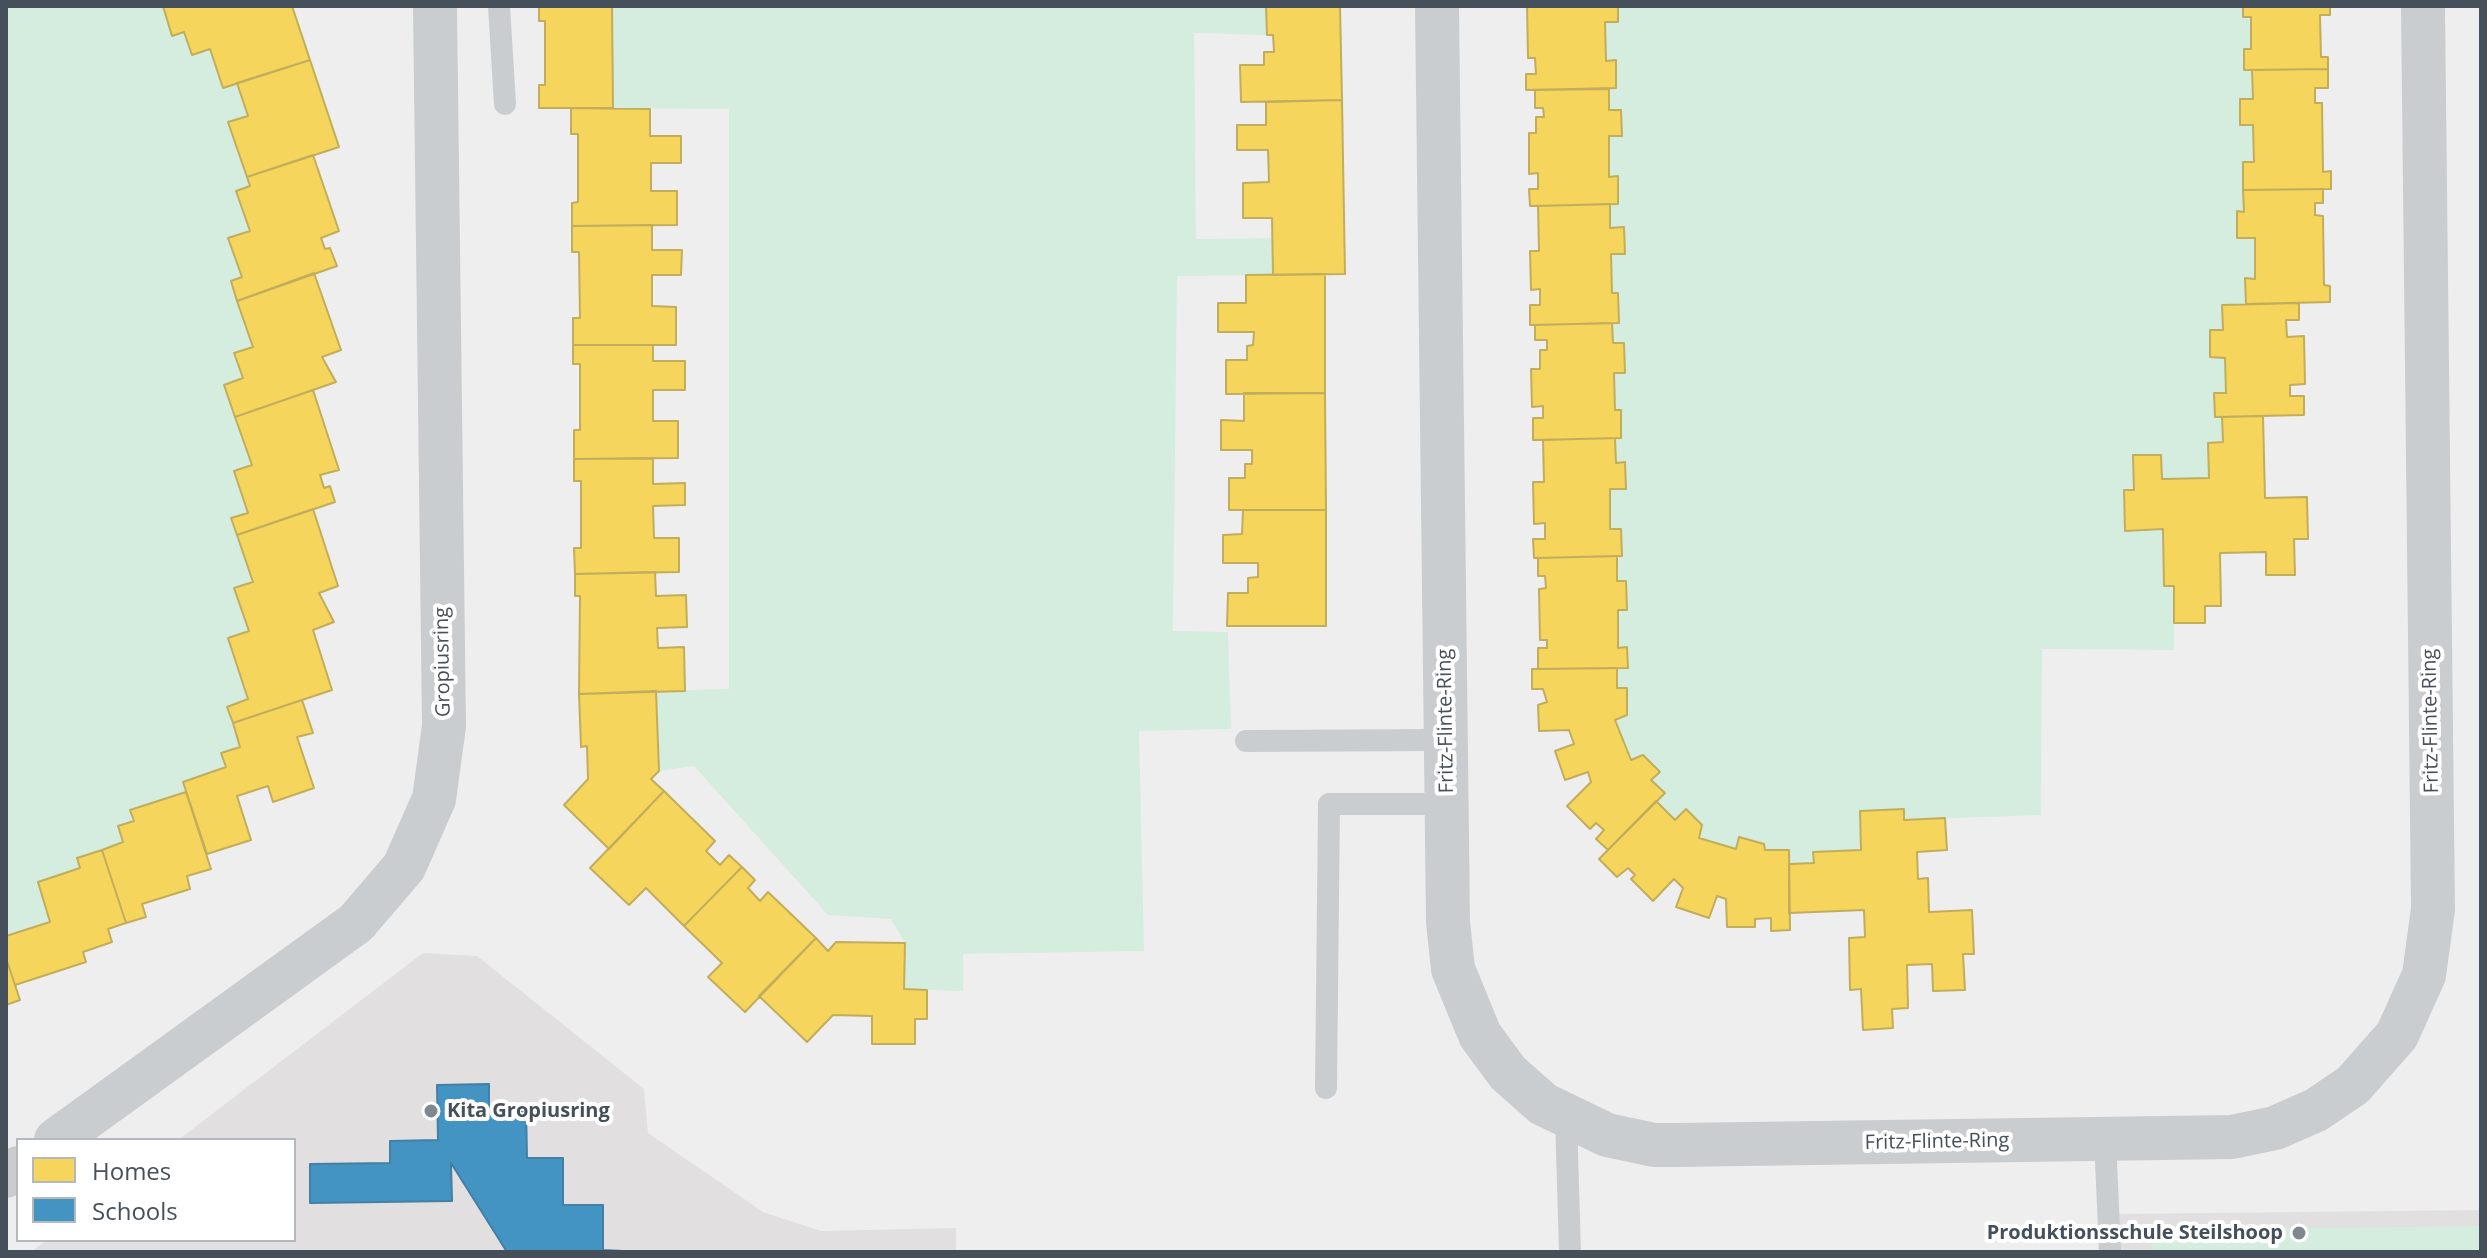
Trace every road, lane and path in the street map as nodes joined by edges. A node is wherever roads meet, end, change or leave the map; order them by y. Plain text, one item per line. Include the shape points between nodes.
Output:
1 (435, 6) edge
2 (499, 6) edge
3 (1437, 6) edge
4 (2423, 6) edge
5 (505, 104) dead end
6 (1446, 740) junction
7 (1246, 741) dead end
8 (1447, 804) junction
9 (1326, 1088) dead end
10 (1566, 1118) junction
11 (59, 1138) edge
12 (2105, 1139) junction
13 (1570, 1252) edge
14 (2110, 1252) edge

1 - 11 street, Gropiusring via 444,726 434,799 404,867 356,923
2 - 5 lane
3 - 6 street, Fritz-Flinte-Ring
4 - 12 street, Fritz-Flinte-Ring via 2433,909 2424,975 2408,1016 2384,1054 2353,1085 2316,1110 2275,1128 2232,1137
6 - 7 lane
6 - 8 street, Fritz-Flinte-Ring
8 - 9 lane via 1329,804
8 - 10 street, Fritz-Flinte-Ring via 1450,946 1460,992 1480,1035 1508,1073
10 - 12 street, Fritz-Flinte-Ring via 1607,1135 1654,1145
10 - 13 lane
12 - 14 lane

